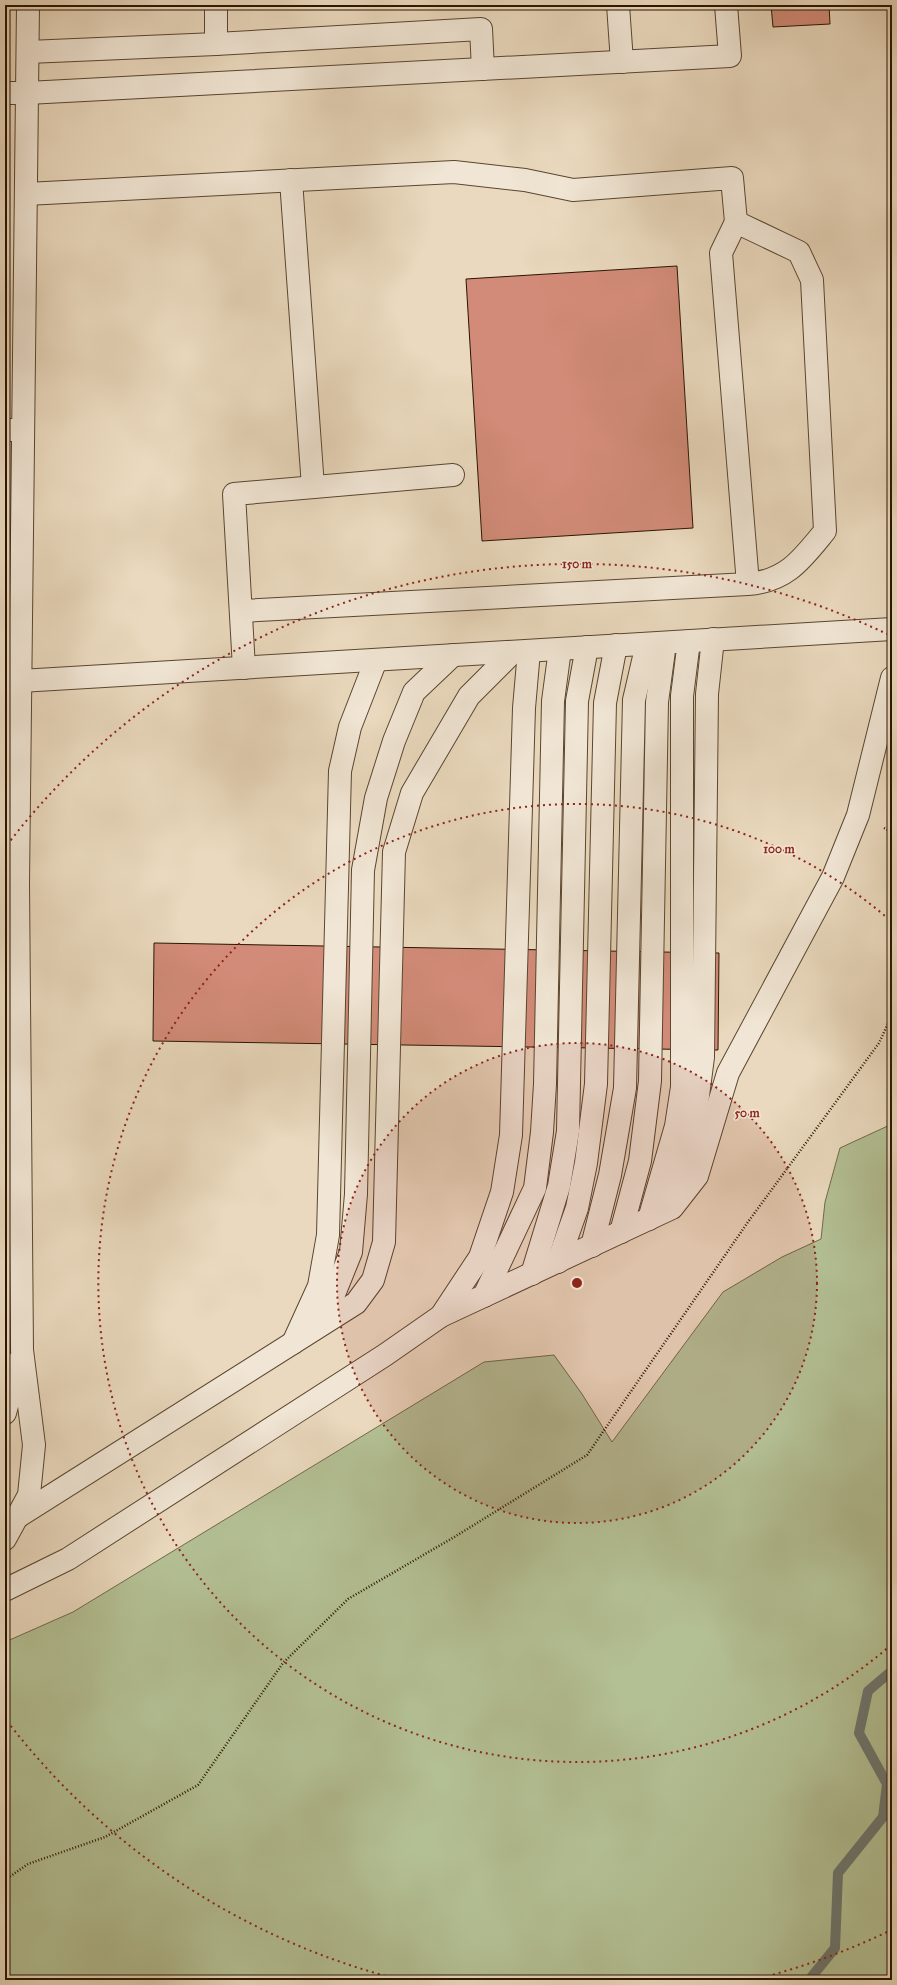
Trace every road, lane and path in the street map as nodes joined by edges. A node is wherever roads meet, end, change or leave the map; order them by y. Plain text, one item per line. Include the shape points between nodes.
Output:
1 (28, 5) edge
2 (216, 5) edge
3 (618, 5) edge
4 (726, 5) edge
5 (216, 44) junction
6 (28, 52) junction
7 (622, 62) junction
8 (483, 69) junction
9 (5, 93) edge
10 (27, 93) junction
11 (291, 180) junction
12 (26, 194) junction
13 (736, 222) junction
14 (14, 430) edge
15 (453, 475) dead end
16 (313, 488) junction
17 (748, 584) junction
18 (241, 611) junction
19 (892, 629) edge
20 (712, 640) junction
21 (689, 641) junction
22 (656, 643) junction
23 (616, 645) junction
24 (587, 647) junction
25 (560, 649) junction
26 (521, 651) junction
27 (13, 652) edge
28 (453, 655) junction
29 (376, 660) junction
30 (244, 668) junction
31 (892, 678) edge
32 (20, 681) junction
33 (12, 842) edge
34 (12, 1014) edge
35 (892, 1015) edge
36 (672, 1208) junction
37 (649, 1219) junction
38 (13, 1224) edge
39 (621, 1232) junction
40 (592, 1246) junction
41 (558, 1262) junction
42 (532, 1274) junction
43 (484, 1296) junction
44 (441, 1316) junction
45 (322, 1324) junction
46 (293, 1342) junction
47 (22, 1350) junction
48 (6, 1405) edge
49 (18, 1517) junction
50 (5, 1539) edge
51 (5, 1590) edge
52 (5, 1880) edge

1 - 6 street
2 - 5 street
3 - 7 street
4 - 7 street via 730,56
5 - 6 street
5 - 8 street via 481,29
6 - 10 street
7 - 8 street
8 - 10 street
9 - 10 street
10 - 12 street
11 - 12 street
11 - 13 street via 454,172 525,180 573,190 732,178
11 - 16 street
12 - 14 street
13 - 17 street via 722,253
13 - 17 street via 799,252 812,280 825,530 798,564 765,583
14 - 27 street
15 - 16 street
16 - 18 street via 234,494
17 - 18 street
18 - 30 street
19 - 20 street
20 - 21 street
20 - 36 street via 707,694 703,1057 694,1127
21 - 22 street
21 - 37 street via 682,696 682,1087 676,1126
22 - 23 street
22 - 39 street via 650,1081 640,1161
22 - 40 street via 634,700 625,1088 610,1175
23 - 24 street
23 - 41 street via 605,703 596,1084 578,1208
24 - 25 street
24 - 42 street via 578,701 568,1131 559,1186
25 - 26 street
25 - 43 street via 553,701 545,1084 541,1139 535,1188
26 - 28 street
26 - 44 street via 524,708 511,1135 502,1192 480,1258
26 - 45 street via 469,696 412,793 394,852 384,1242 373,1280 356,1303
27 - 32 street
28 - 29 street
28 - 45 street via 414,692 376,798 363,870 356,1194 351,1252
29 - 30 street
29 - 46 street via 350,727 340,771 328,1235 320,1286
30 - 32 street
31 - 36 street via 858,815 833,877 728,1073 697,1176
32 - 33 street
33 - 34 street
34 - 38 street
35 - 52 path via 879,1043 748,1222 587,1455 348,1599 283,1664 198,1785 105,1837 28,1864
36 - 37 street
37 - 39 street
38 - 47 street
39 - 40 street
40 - 41 street
41 - 42 street
42 - 43 street
43 - 44 street
44 - 51 street via 385,1355 68,1559
45 - 46 street
46 - 49 street
47 - 48 street
47 - 49 street via 34,1445 29,1495
49 - 50 street

